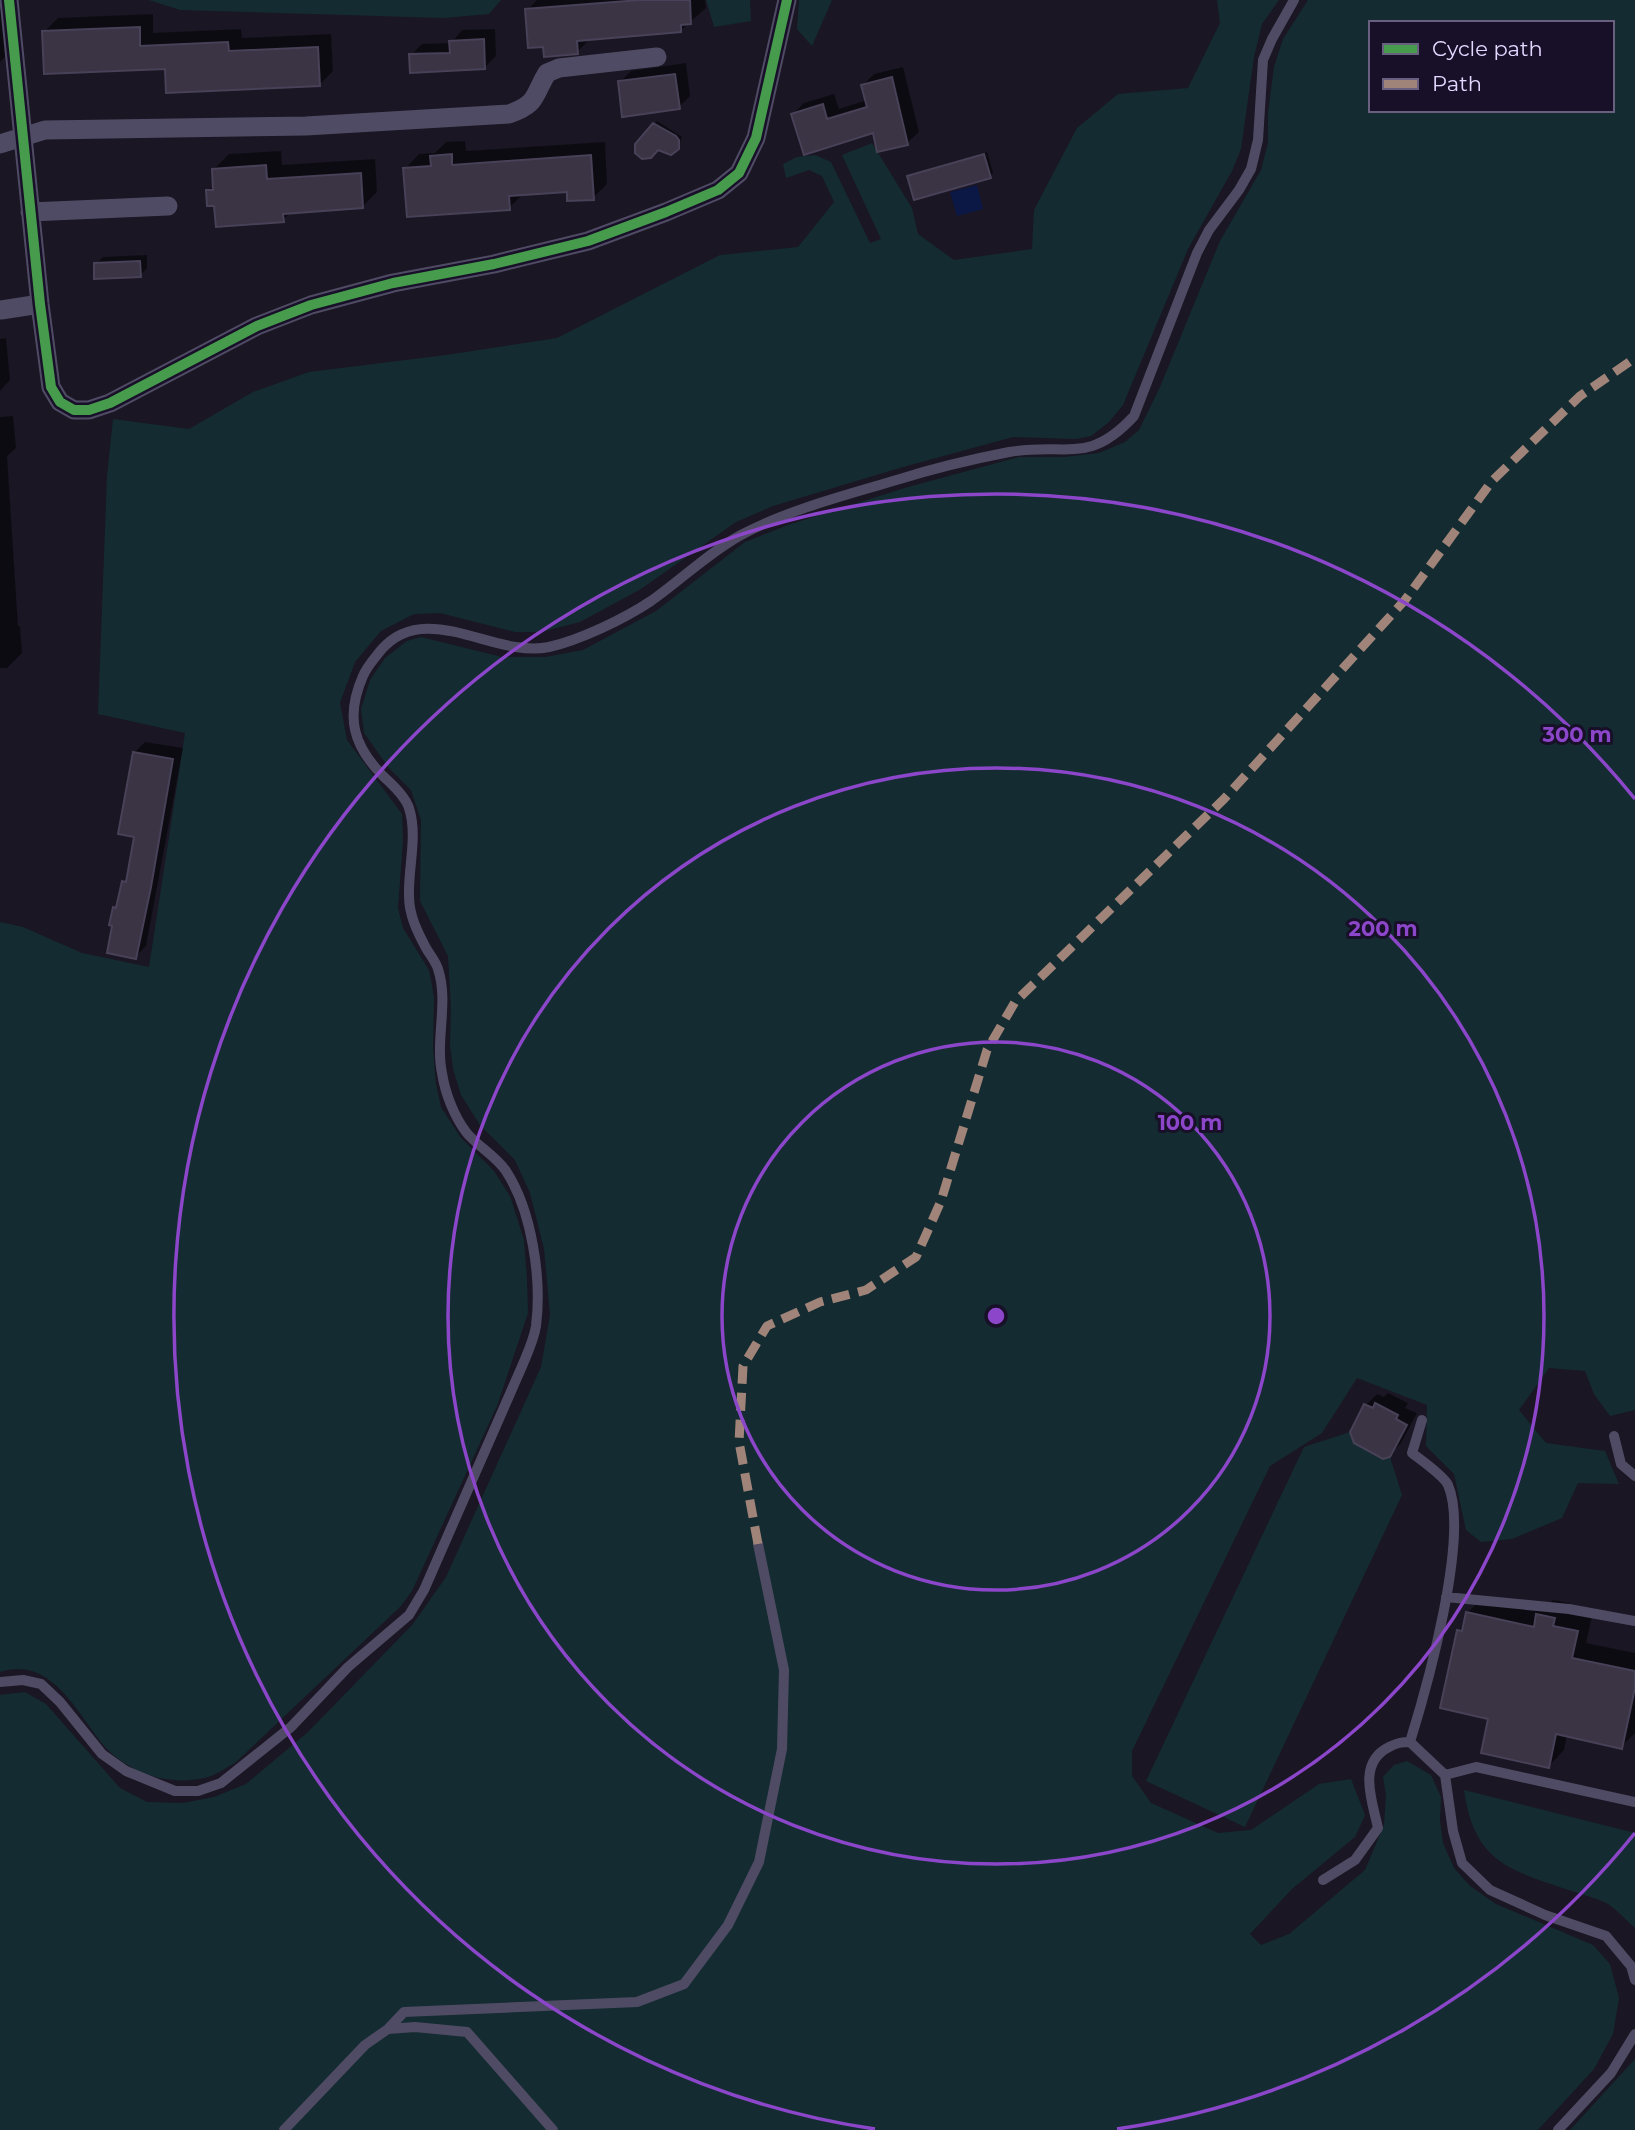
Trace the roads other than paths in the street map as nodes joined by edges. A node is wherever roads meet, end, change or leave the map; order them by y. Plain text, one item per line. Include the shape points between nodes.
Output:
1 (9, 0) edge
2 (787, 0) edge
3 (1294, 0) edge
4 (657, 57) dead end
5 (22, 135) junction
6 (0, 144) edge
7 (168, 206) dead end
8 (30, 212) junction
9 (40, 304) junction
10 (1, 310) edge
11 (1422, 1420) dead end
12 (1614, 1436) dead end
13 (1635, 1476) edge
14 (758, 1544) dead end
15 (1446, 1597) junction
16 (1635, 1621) edge
17 (0, 1682) edge
18 (1410, 1742) junction
19 (1445, 1775) junction
20 (1635, 1802) edge
21 (1323, 1880) dead end
22 (1635, 1980) edge
23 (388, 2029) junction
24 (1635, 2034) edge
25 (284, 2130) edge
26 (554, 2130) edge
27 (1558, 2130) edge

1 - 5 street
2 - 9 street via 756,138 739,173 718,190 666,212 588,241 311,305 257,326 89,410 74,410 60,402 51,387
3 - 17 lane via 1264,60 1251,169 1197,253 1134,416 1118,433 1080,449 1031,449 905,477 778,518 739,536 649,602 583,637 544,648 508,646 425,628 402,633 373,659 355,700 354,730 359,749 408,804 413,834 409,896 412,918 438,969 441,1072 449,1101 466,1132 504,1168 521,1198 534,1246 536,1328 523,1364 409,1615 348,1667 291,1727 221,1783 198,1791 175,1791 125,1771 102,1754 41,1684
4 - 5 street via 547,72 526,108 509,114 306,127 75,128
5 - 6 street
5 - 8 street
7 - 8 street
8 - 9 street
9 - 10 street
11 - 15 lane via 1412,1453 1448,1483 1452,1504 1455,1541
12 - 13 lane via 1621,1464
14 - 23 lane via 783,1670 782,1749 759,1862 728,1925 684,1984 637,2002 404,2012
15 - 16 lane via 1569,1609
15 - 18 lane
18 - 19 lane
18 - 21 lane via 1378,1753 1370,1768 1369,1788 1378,1828 1355,1860
19 - 20 lane via 1476,1767
19 - 22 lane via 1462,1863 1490,1890 1606,1936 1631,1966
23 - 25 lane via 365,2045
23 - 26 lane via 467,2032
24 - 27 lane via 1611,2073

